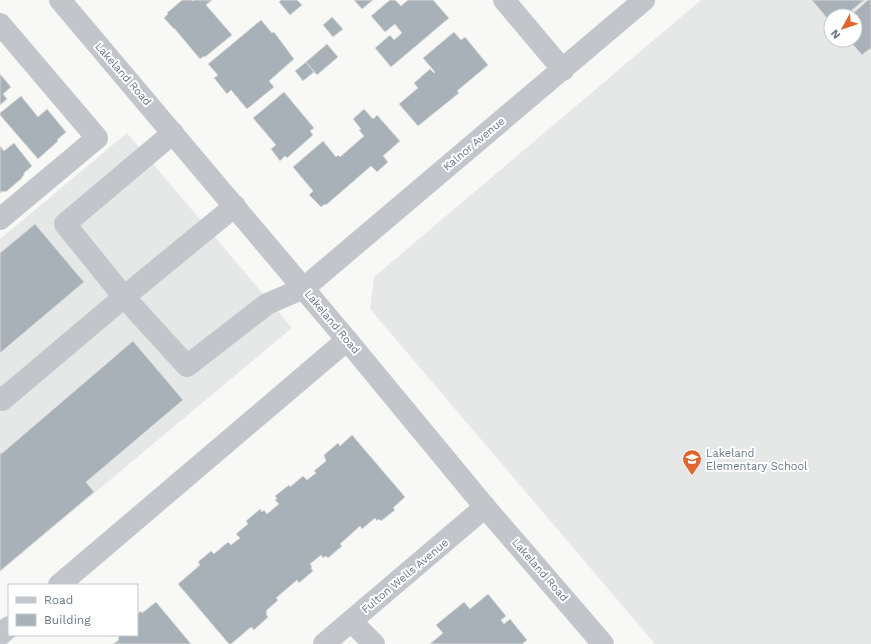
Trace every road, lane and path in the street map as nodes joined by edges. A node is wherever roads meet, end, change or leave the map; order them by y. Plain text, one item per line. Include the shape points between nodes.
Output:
1 (60, 0) edge
2 (504, 0) edge
3 (644, 0) edge
4 (0, 24) edge
5 (563, 70) junction
6 (173, 133) junction
7 (236, 206) junction
8 (0, 219) edge
9 (304, 288) junction
10 (124, 297) junction
11 (347, 340) junction
12 (0, 397) edge
13 (485, 507) junction
14 (60, 584) edge
15 (352, 621) junction
16 (8, 628) edge
17 (0, 635) edge
18 (324, 644) edge
19 (374, 644) edge
20 (603, 644) edge

1 - 6 street, Lakeland Road
2 - 5 street
3 - 5 street, Kalnor Avenue
4 - 8 street via 97,138
5 - 9 street, Kalnor Avenue
6 - 7 street, Lakeland Road
6 - 10 street via 65,224
7 - 9 street, Lakeland Road
7 - 10 street
9 - 10 street, Kalnor Avenue via 267,304 187,366
9 - 11 street, Lakeland Road
10 - 12 street via 2,400
11 - 13 street, Lakeland Road
11 - 14 street
13 - 15 street, Fulton Wells Avenue
13 - 20 street, Lakeland Road
15 - 18 street, Fulton Wells Avenue
15 - 19 street
16 - 17 street

